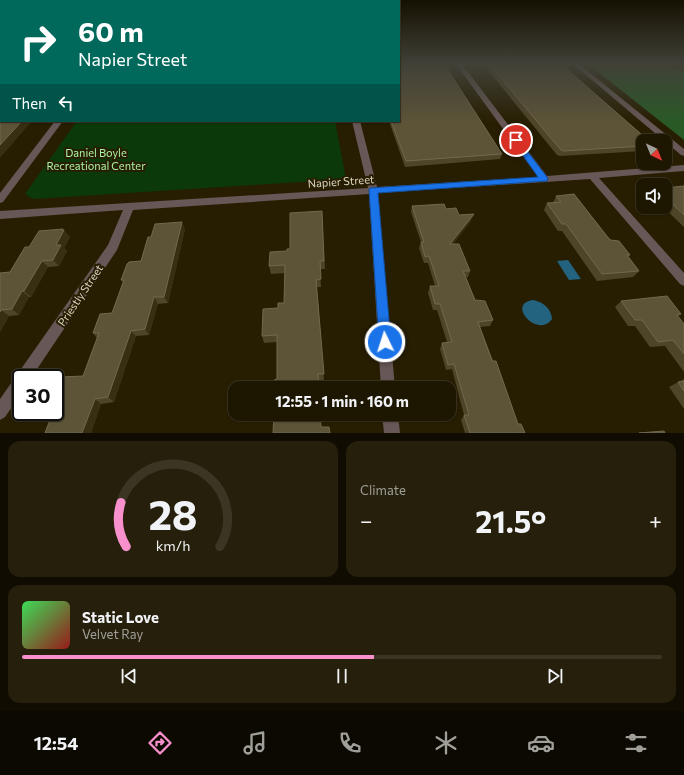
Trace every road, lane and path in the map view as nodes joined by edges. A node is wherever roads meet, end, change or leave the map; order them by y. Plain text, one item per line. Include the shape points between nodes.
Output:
1 (474, 84) edge
2 (601, 84) edge
3 (59, 122) edge
4 (356, 122) edge
5 (684, 153) edge
6 (684, 168) edge
7 (592, 176) junction
8 (544, 179) junction
9 (373, 190) junction
10 (0, 200) edge
11 (129, 207) junction
12 (0, 216) edge
13 (684, 281) edge
14 (29, 369) edge
15 (387, 381) edge
16 (12, 394) edge
17 (0, 412) edge
18 (391, 421) edge
19 (392, 433) edge

1 - 8 street
2 - 5 street
3 - 10 street
4 - 9 street
6 - 7 street, Napier Street
7 - 8 street, Napier Street
7 - 13 street
8 - 9 street, Napier Street
9 - 11 street, Napier Street
9 - 15 street
11 - 12 street, Napier Street
11 - 14 street, Priestly Street via 113,247
16 - 17 street
18 - 19 street

